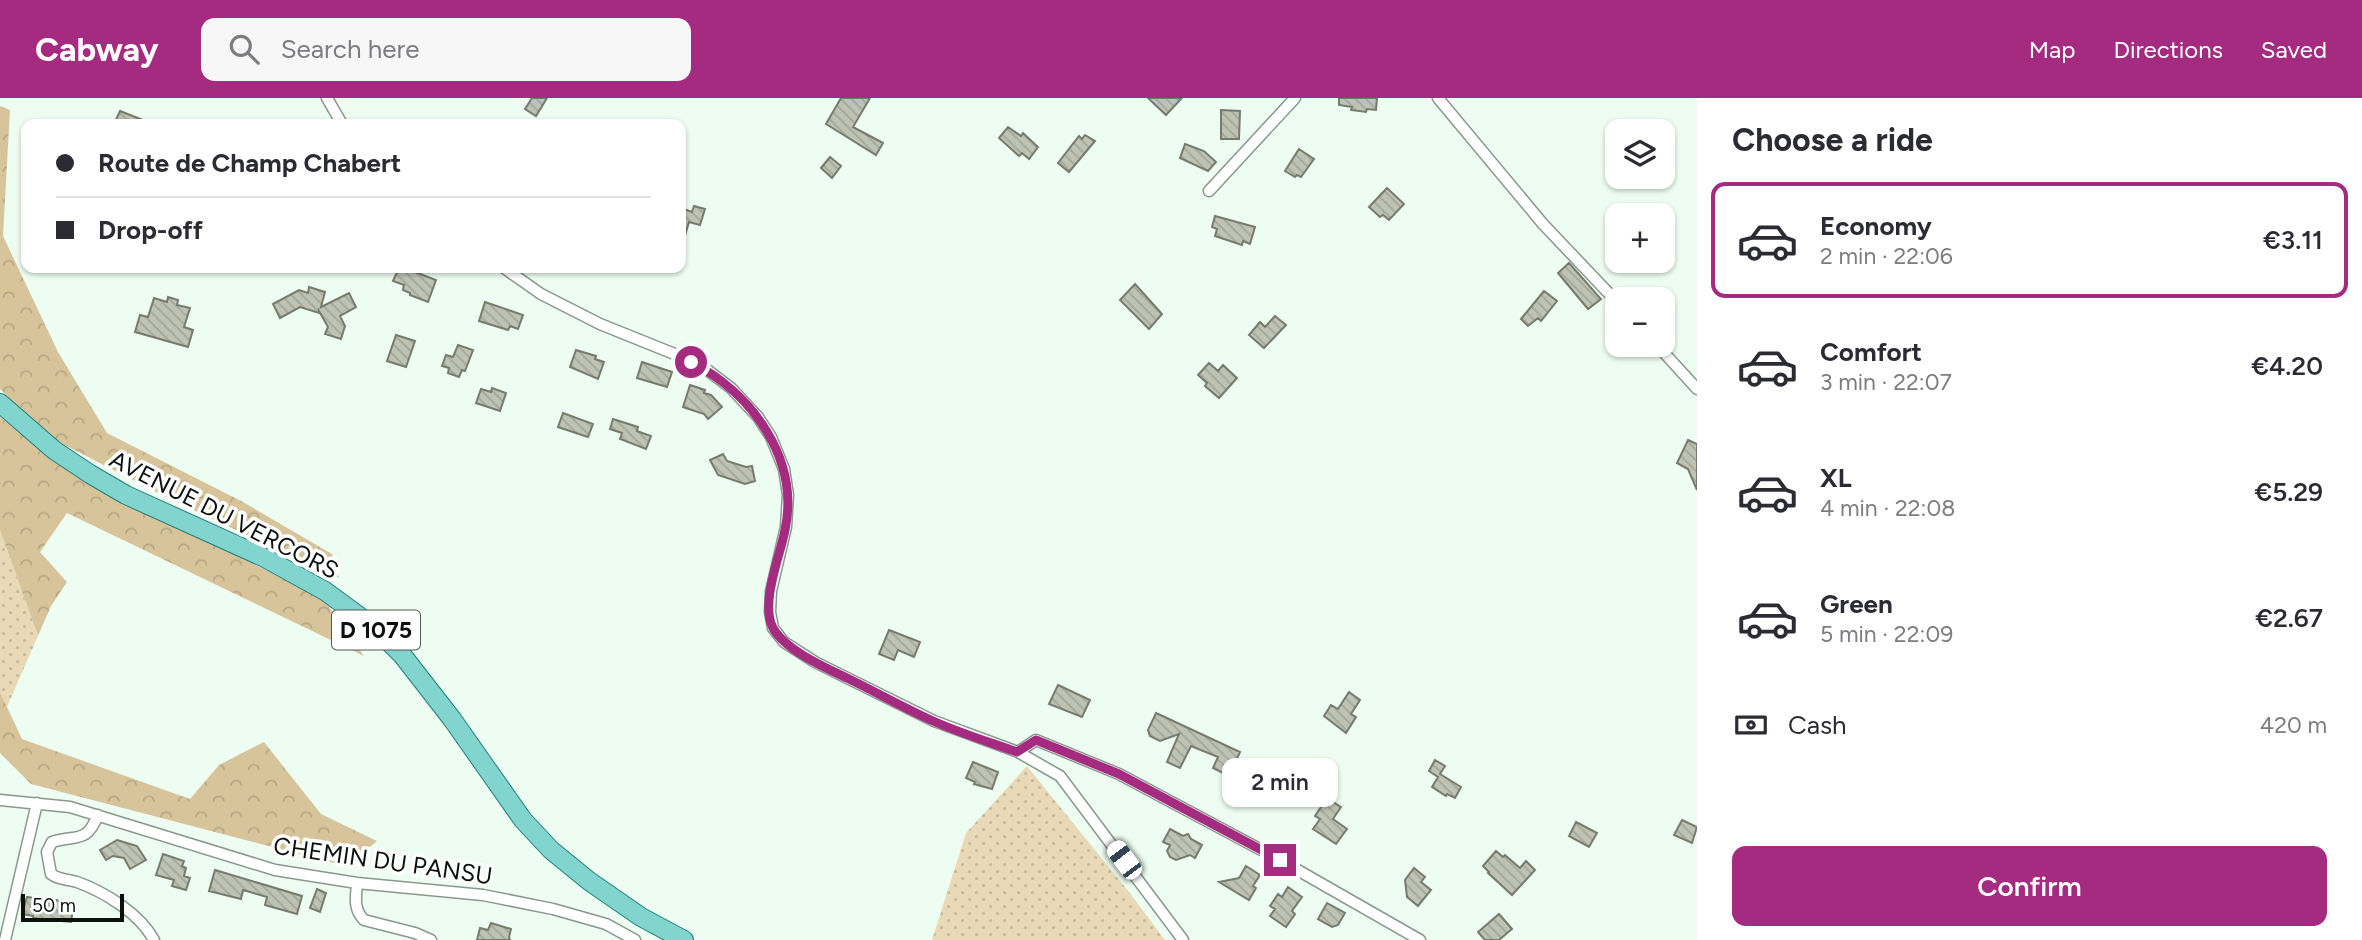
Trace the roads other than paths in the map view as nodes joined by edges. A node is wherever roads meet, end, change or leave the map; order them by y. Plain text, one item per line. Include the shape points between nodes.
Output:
1 (327, 98) edge
2 (1295, 98) edge
3 (1438, 98) edge
4 (339, 119) edge
5 (1209, 191) dead end
6 (511, 273) edge
7 (1605, 289) edge
8 (1668, 357) edge
9 (1697, 389) edge
10 (0, 402) edge
11 (1017, 752) junction
12 (0, 800) edge
13 (37, 803) junction
14 (98, 815) junction
15 (357, 883) junction
16 (5, 940) edge
17 (155, 940) edge
18 (431, 940) edge
19 (635, 940) edge
20 (684, 940) edge
21 (1183, 940) edge
22 (1420, 940) edge

1 - 4 street
2 - 5 street
3 - 7 street via 1543,224
6 - 11 street via 600,324 706,369 758,417 784,468 788,495 770,612 773,628 784,642 934,721
8 - 9 street
10 - 20 main road, AVENUE DU VERCORS / D 1075 via 54,450 90,474 265,558 374,627 411,667 523,820 551,850 641,917
11 - 21 street via 1060,776
11 - 22 street via 1036,740 1119,774
12 - 13 street, CHEMIN DU PANSU
13 - 14 street, CHEMIN DU PANSU
13 - 16 street
14 - 15 street, CHEMIN DU PANSU via 275,870
14 - 17 street via 85,836 52,842 47,852 51,874 108,898 139,920
15 - 18 street via 355,905 364,920
15 - 19 street, CHEMIN DU PANSU via 483,895 553,909 606,924

